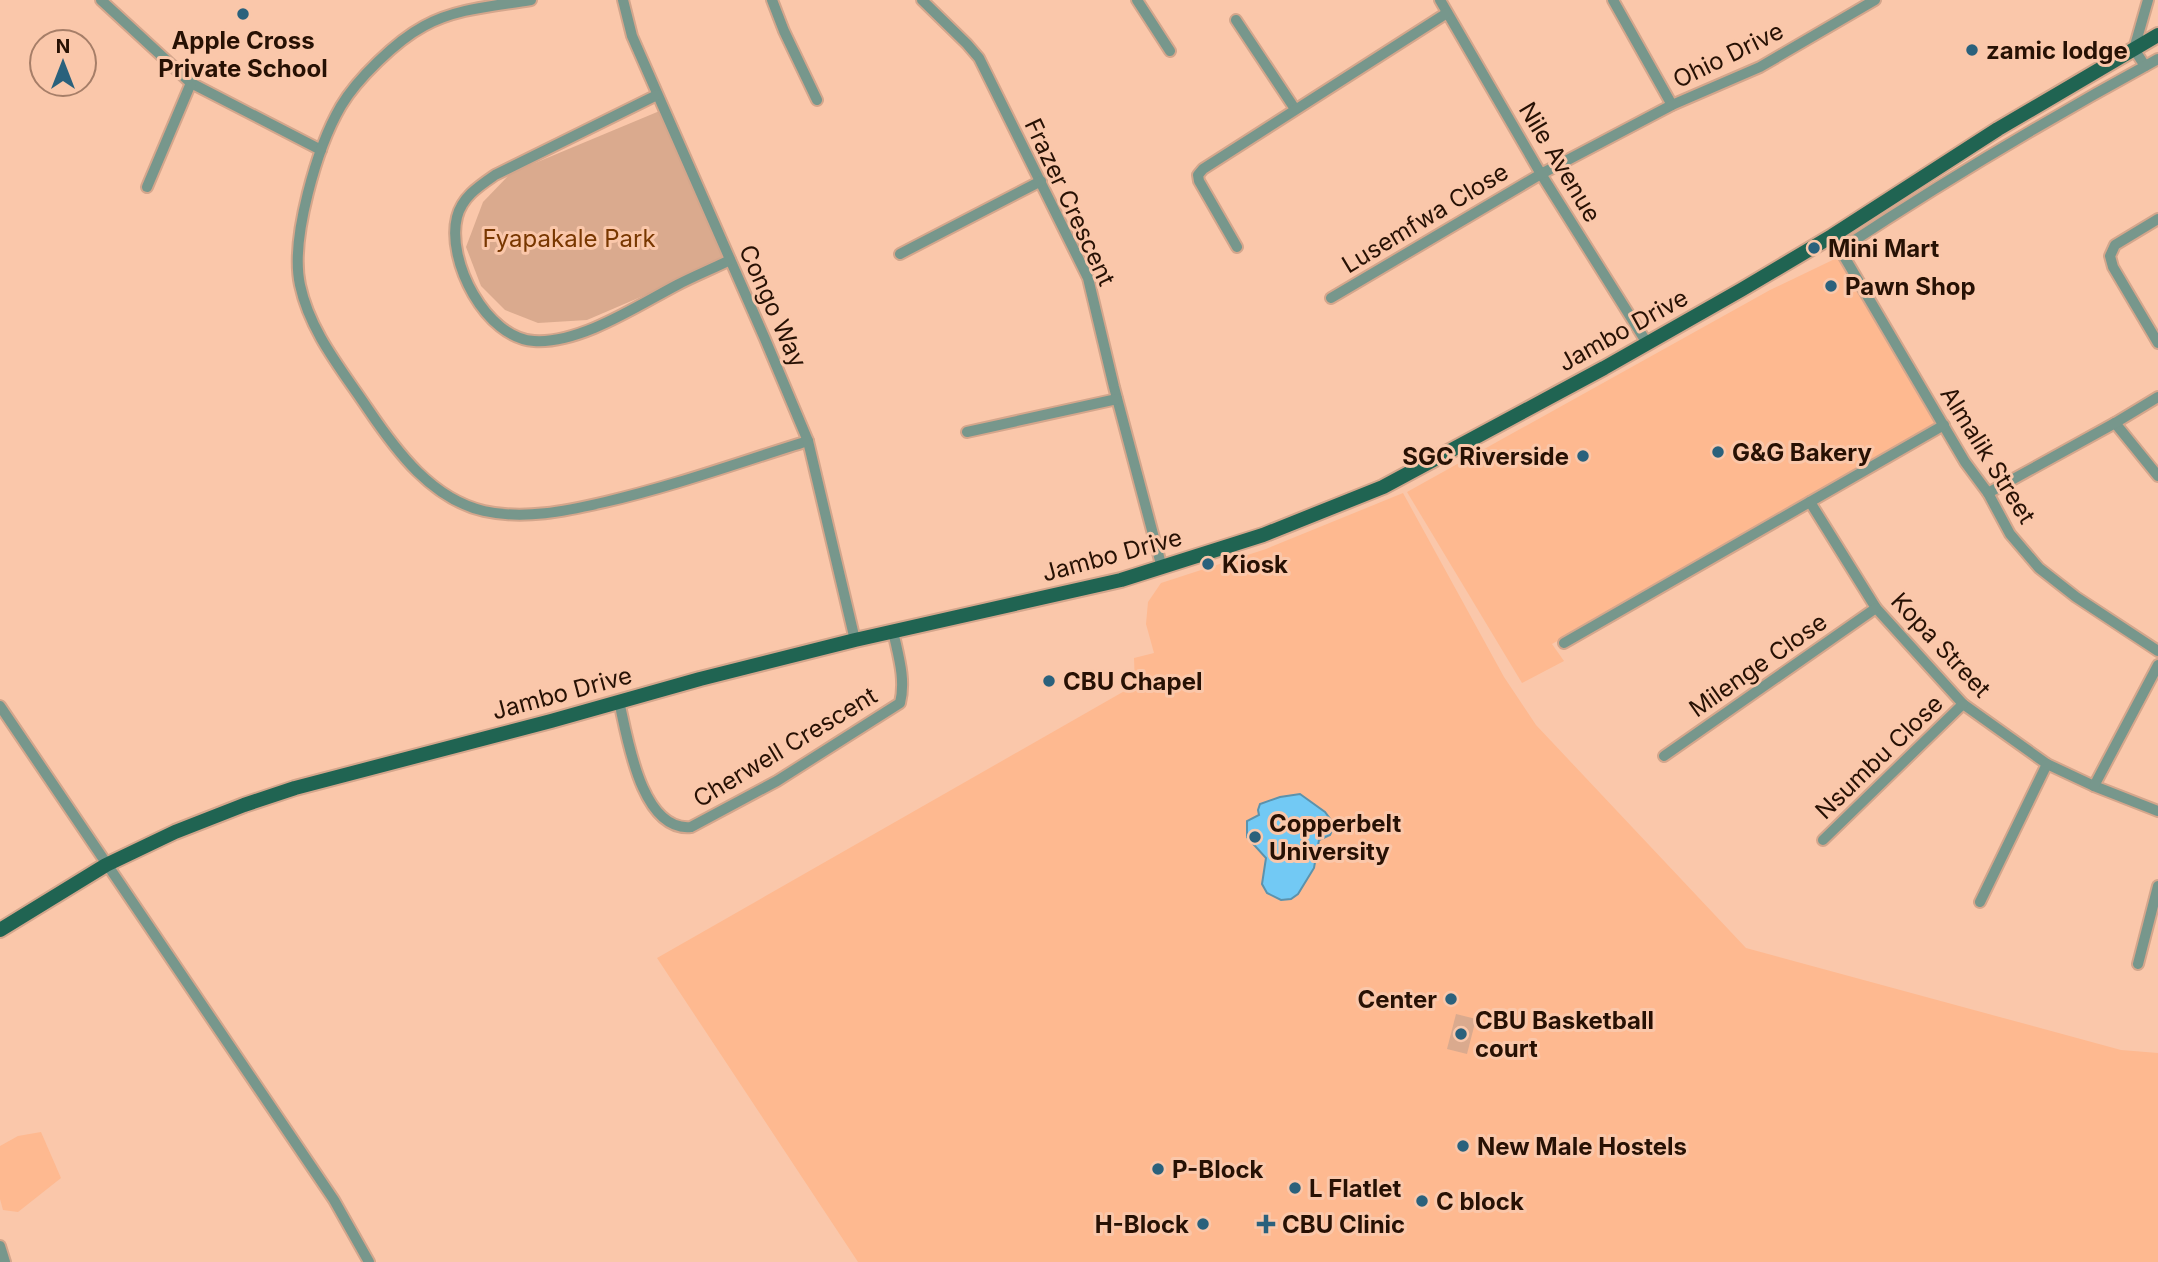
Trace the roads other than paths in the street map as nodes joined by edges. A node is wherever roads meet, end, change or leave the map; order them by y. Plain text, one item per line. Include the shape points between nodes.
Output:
1 (101, 0) edge
2 (531, 0) edge
3 (623, 0) edge
4 (772, 0) edge
5 (922, 0) edge
6 (1137, 0) edge
7 (1440, 0) edge
8 (1613, 0) edge
9 (1875, 0) edge
10 (2148, 0) edge
11 (1447, 13) junction
12 (1236, 20) dead end
13 (2158, 36) edge
14 (2134, 49) junction
15 (1170, 51) dead end
16 (2158, 59) edge
17 (2144, 66) junction
18 (191, 83) junction
19 (657, 95) junction
20 (817, 100) dead end
21 (1672, 105) junction
22 (1295, 109) junction
23 (321, 150) junction
24 (1541, 174) junction
25 (1041, 181) junction
26 (148, 187) dead end
27 (2158, 219) edge
28 (1832, 236) junction
29 (1237, 247) dead end
30 (1841, 249) junction
31 (900, 254) dead end
32 (730, 260) junction
33 (1331, 298) dead end
34 (1647, 343) junction
35 (2158, 343) edge
36 (2158, 397) edge
37 (1117, 399) junction
38 (2115, 424) junction
39 (1944, 425) junction
40 (967, 432) dead end
41 (808, 441) junction
42 (2158, 476) edge
43 (1988, 493) junction
44 (1810, 502) junction
45 (1162, 568) junction
46 (1876, 608) junction
47 (893, 631) junction
48 (855, 640) junction
49 (1563, 643) dead end
50 (2158, 651) edge
51 (2158, 665) edge
52 (619, 701) junction
53 (1963, 704) junction
54 (0, 706) edge
55 (1664, 756) dead end
56 (2047, 764) junction
57 (2094, 786) junction
58 (2158, 811) edge
59 (1823, 840) dead end
60 (106, 865) junction
61 (2158, 886) edge
62 (1980, 902) dead end
63 (0, 930) edge
64 (2138, 964) dead end
65 (0, 1246) edge
66 (5, 1262) edge
67 (369, 1262) edge

1 - 18 street
2 - 23 street via 459,12 424,25 395,45 342,105
3 - 19 street, Congo Way via 632,36
4 - 20 street
5 - 25 street, Frazer Crescent via 979,58
6 - 15 street
7 - 11 street, Nile Avenue
8 - 21 street
9 - 21 street, Ohio Drive via 1760,66
10 - 14 street
11 - 22 street
11 - 24 street, Nile Avenue
12 - 22 street
13 - 14 main road, Jambo Drive
14 - 17 street
14 - 28 main road, Jambo Drive via 1998,129
16 - 17 street
17 - 30 street via 1993,153
18 - 23 street
18 - 26 street
19 - 32 street, Congo Way
19 - 32 street via 476,188 457,218 458,257 464,276 488,315 505,329 533,341 567,337 610,322
21 - 24 street, Ohio Drive
22 - 29 street via 1198,175
23 - 41 street via 303,219 298,261 299,282 315,329 408,464 457,503 486,512 525,515 565,511 651,491
24 - 33 street, Lusemfwa Close
24 - 34 street, Nile Avenue
25 - 31 street
25 - 37 street, Frazer Crescent via 1088,278
27 - 35 street via 2115,245 2110,256
28 - 30 street, Almalik Street
28 - 34 main road, Jambo Drive
30 - 39 street, Almalik Street
32 - 41 street, Congo Way
34 - 45 main road, Jambo Drive via 1383,487 1263,535
36 - 38 street
37 - 40 street
37 - 45 street, Frazer Crescent
38 - 42 street
38 - 43 street
39 - 43 street, Almalik Street
39 - 44 street
41 - 48 street, Congo Way
43 - 50 street, Almalik Street via 2010,534 2039,568
44 - 46 street, Kopa Street
44 - 49 street
45 - 47 main road, Jambo Drive
46 - 53 street, Kopa Street
46 - 55 street, Milenge Close
47 - 48 main road, Jambo Drive
47 - 52 street, Cherwell Crescent via 903,677 901,703 777,781 691,827 673,824 654,807 635,768
48 - 52 main road, Jambo Drive
51 - 57 street
52 - 60 main road, Jambo Drive via 295,788 176,832
53 - 56 street, Kopa Street
53 - 59 street, Nsumbu Close
54 - 60 street
56 - 57 street, Kopa Street
56 - 62 street
57 - 58 street, Kopa Street
60 - 63 main road, Jambo Drive
60 - 67 street via 334,1200
61 - 64 street
65 - 66 street

